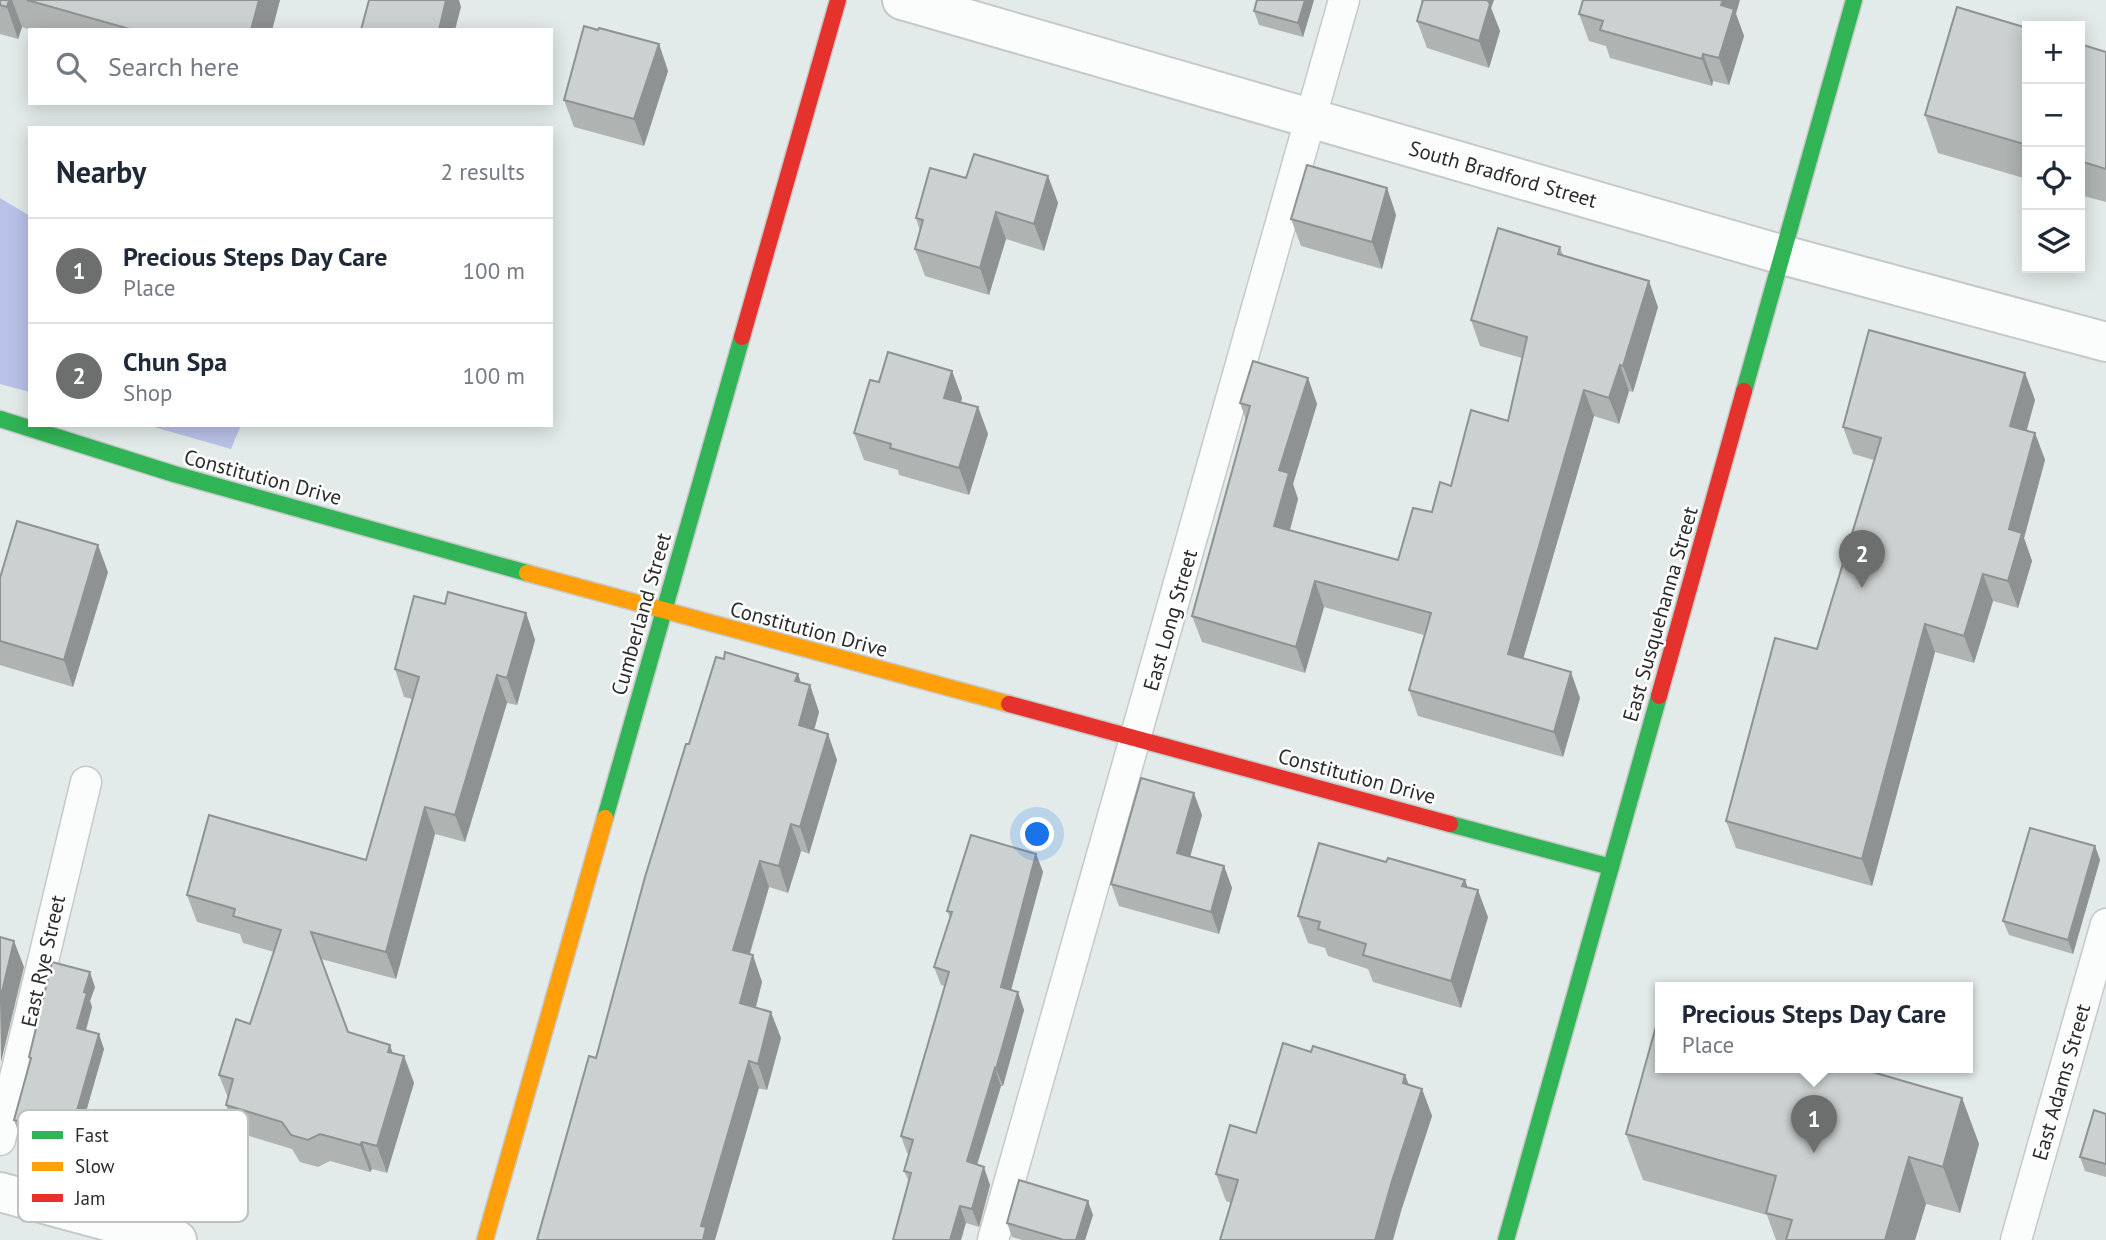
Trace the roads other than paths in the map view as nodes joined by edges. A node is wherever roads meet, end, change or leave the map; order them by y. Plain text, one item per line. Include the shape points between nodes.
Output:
1 (838, 0) edge
2 (902, 0) edge
3 (1344, 0) edge
4 (1854, 0) edge
5 (1311, 119) junction
6 (1783, 255) junction
7 (2106, 342) edge
8 (0, 419) edge
9 (664, 611) junction
10 (1136, 738) junction
11 (86, 782) dead end
12 (1612, 867) junction
13 (2106, 924) edge
14 (0, 1140) edge
15 (0, 1192) edge
16 (18, 1197) edge
17 (111, 1222) edge
18 (177, 1240) edge
19 (485, 1240) edge
20 (993, 1240) edge
21 (1506, 1240) edge
22 (2016, 1240) edge

1 - 9 street, Cumberland Street
2 - 5 street, South Bradford Street
3 - 5 lane, East Long Street
4 - 6 street, East Susquehanna Street
5 - 6 street, South Bradford Street
5 - 10 lane, East Long Street
6 - 7 street, South Bradford Street
6 - 12 street, East Susquehanna Street
8 - 9 street, Constitution Drive via 174,474
9 - 10 street, Constitution Drive
9 - 19 street, Cumberland Street
10 - 12 street, Constitution Drive
10 - 20 lane, East Long Street
11 - 14 lane, East Rye Street
12 - 21 street, East Susquehanna Street
13 - 22 lane, East Adams Street
15 - 16 street
17 - 18 street

